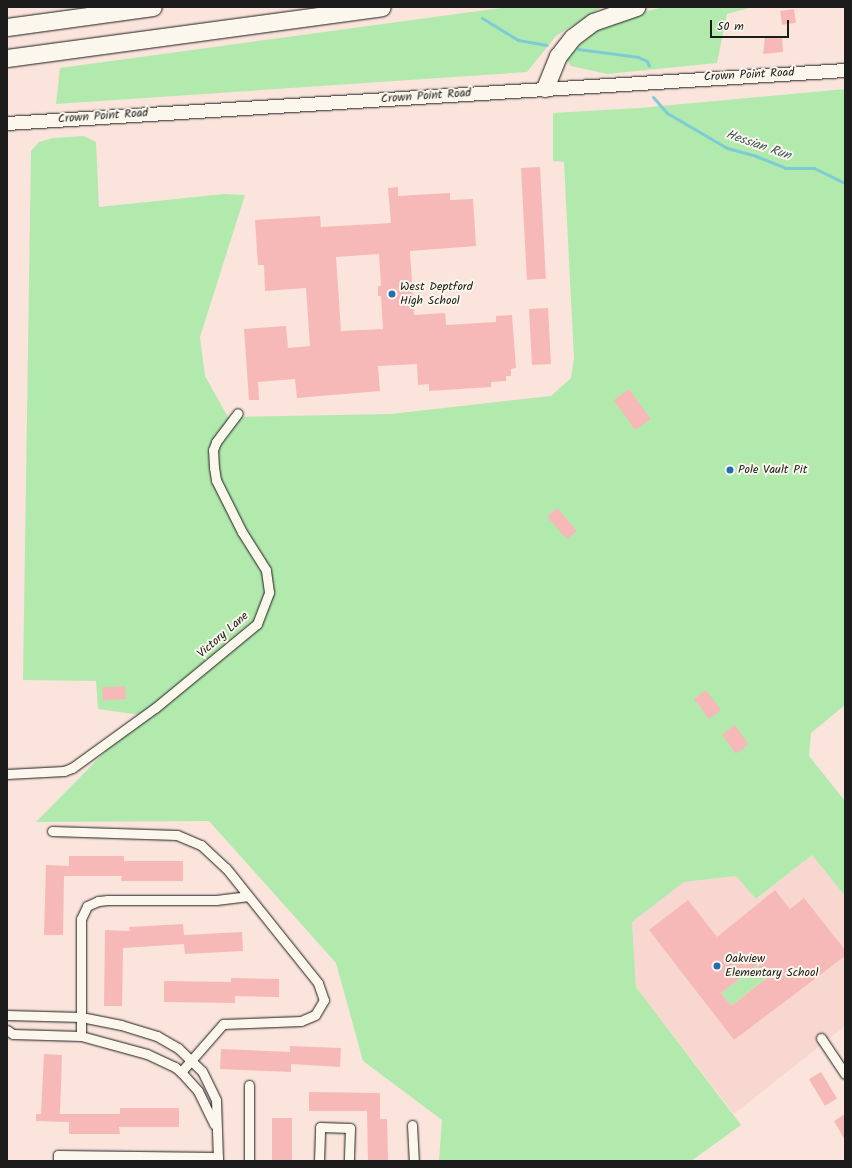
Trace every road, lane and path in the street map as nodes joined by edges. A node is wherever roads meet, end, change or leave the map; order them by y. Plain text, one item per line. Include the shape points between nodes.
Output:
1 (153, 7) edge
2 (382, 7) edge
3 (636, 7) edge
4 (7, 27) edge
5 (7, 58) edge
6 (845, 70) edge
7 (545, 88) junction
8 (7, 123) edge
9 (238, 413) dead end
10 (7, 774) edge
11 (52, 831) dead end
12 (247, 896) junction
13 (7, 1015) edge
14 (80, 1017) junction
15 (7, 1030) edge
16 (81, 1036) junction
17 (821, 1038) dead end
18 (192, 1059) junction
19 (181, 1072) junction
20 (845, 1074) edge
21 (249, 1085) dead end
22 (412, 1125) dead end
23 (217, 1129) junction
24 (218, 1159) edge
25 (58, 1161) edge
26 (249, 1161) edge
27 (319, 1161) edge
28 (350, 1161) edge
29 (414, 1161) edge

1 - 4 highway
2 - 5 highway
3 - 7 highway via 594,22 573,36 558,56
6 - 7 main road, Crown Point Road
7 - 8 main road, Crown Point Road
9 - 10 street, Victory Lane via 216,442 213,450 214,468 216,480 242,532 266,570 269,592 257,624 155,708 72,768 64,771
11 - 12 street via 177,835 201,845 226,868
12 - 14 street via 216,900 108,900 87,906 81,919
12 - 18 street via 318,983 324,1000 315,1015 301,1021 223,1024
13 - 14 street
14 - 16 street
14 - 18 street via 131,1027 158,1036
15 - 16 street via 13,1034
16 - 19 street via 147,1054
17 - 20 street
18 - 19 street
18 - 23 street via 202,1070 216,1100
19 - 23 street via 198,1090
21 - 26 street
22 - 29 street
23 - 24 street
24 - 25 street via 58,1155
27 - 28 street via 320,1127 350,1128

